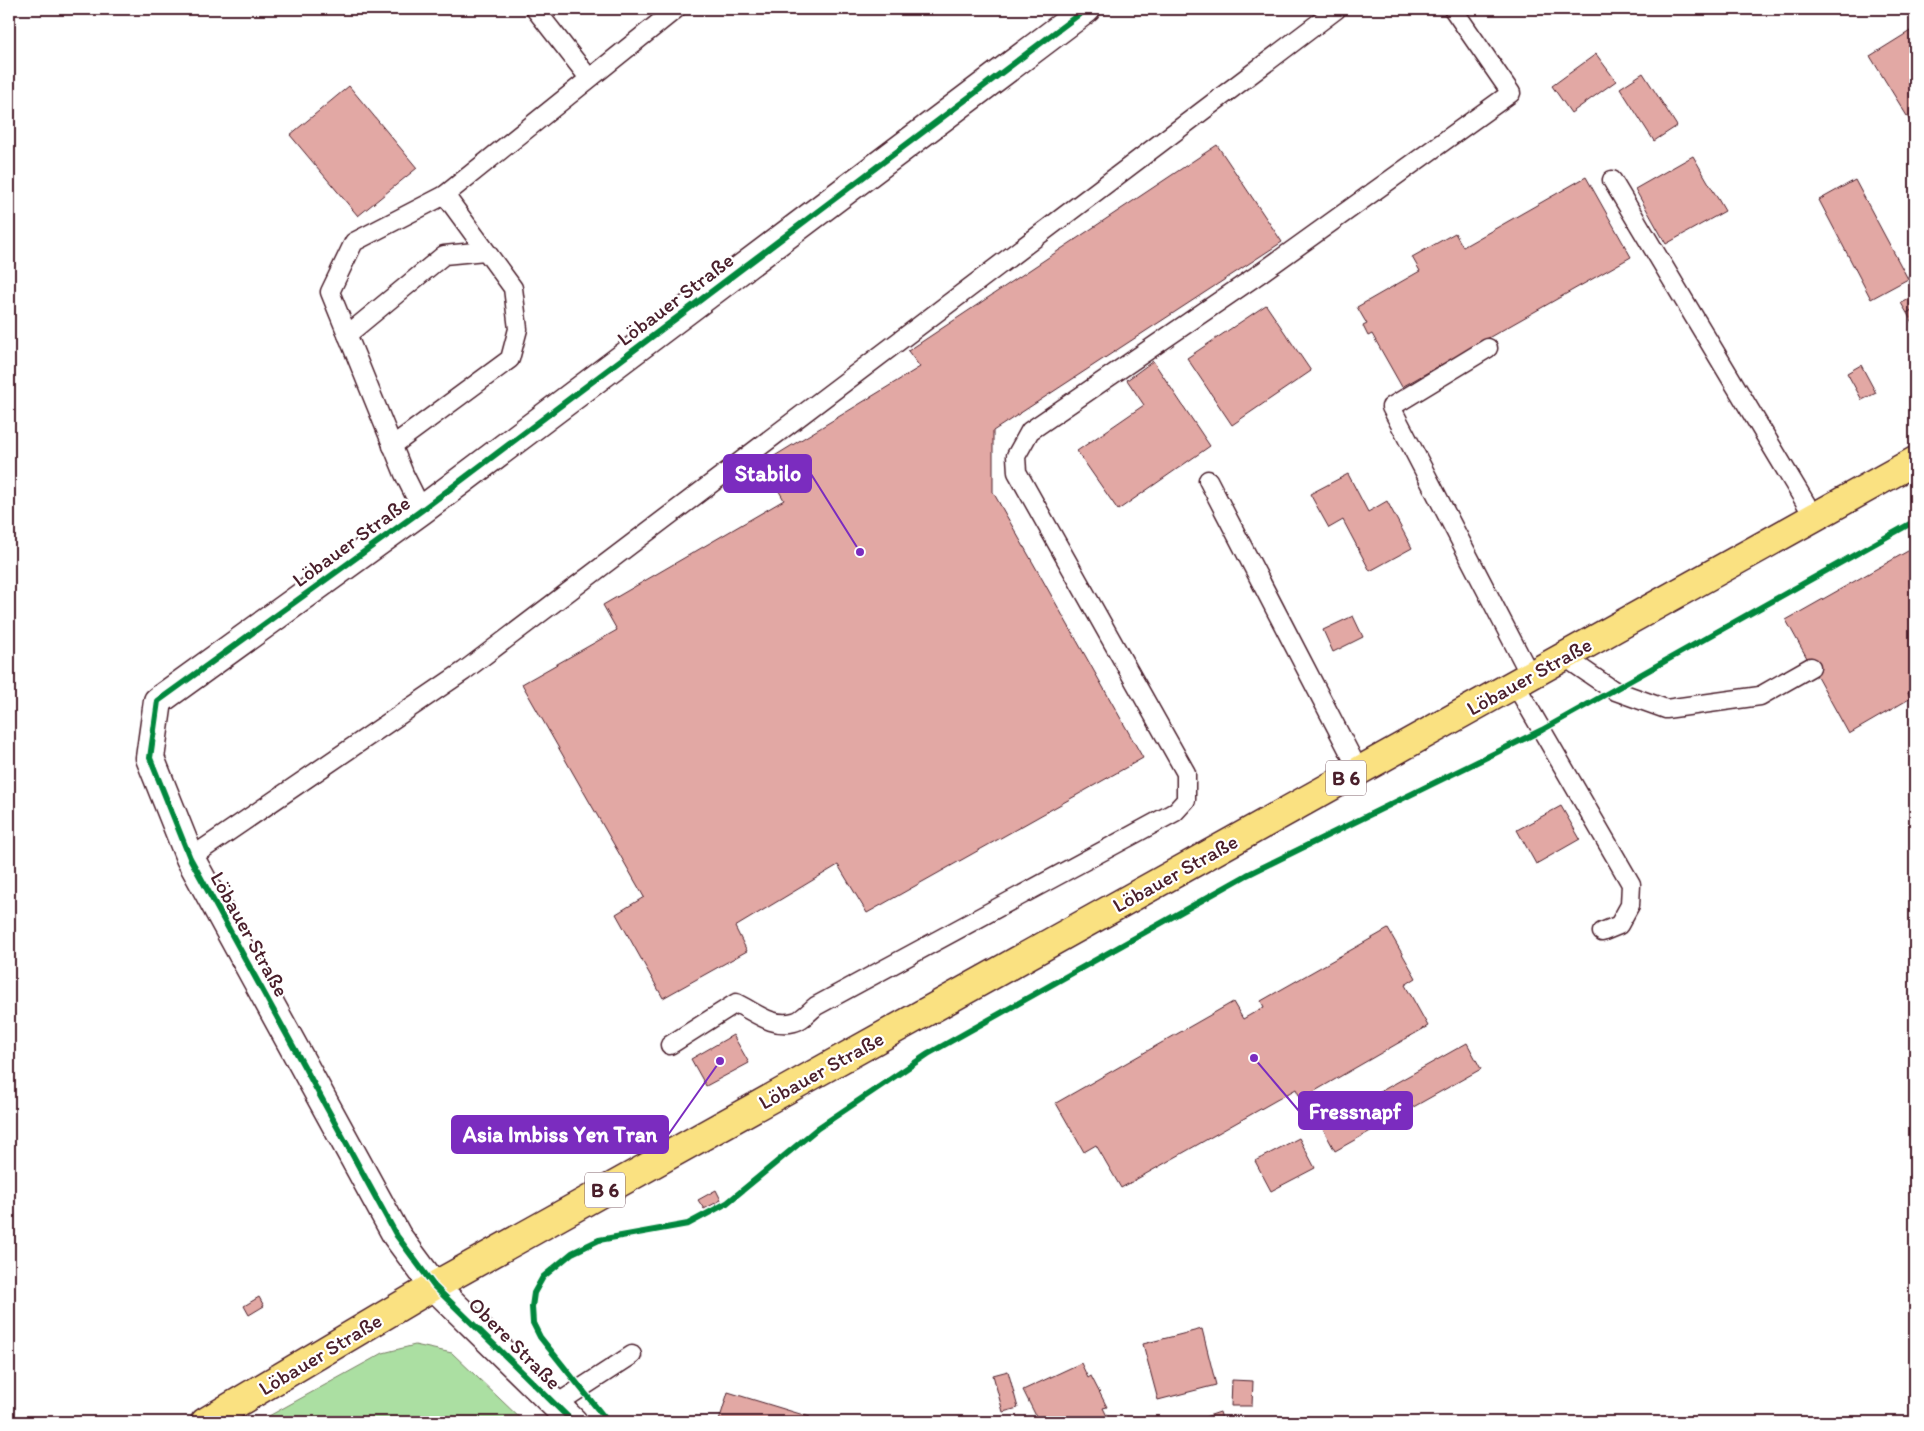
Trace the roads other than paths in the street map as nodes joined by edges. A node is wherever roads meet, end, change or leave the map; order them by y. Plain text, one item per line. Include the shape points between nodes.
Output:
1 (536, 9) edge
2 (676, 9) edge
3 (1086, 9) edge
4 (1337, 9) edge
5 (1453, 9) edge
6 (589, 78) junction
7 (1612, 180) dead end
8 (445, 195) junction
9 (485, 251) junction
10 (347, 335) junction
11 (1488, 348) dead end
12 (392, 446) junction
13 (1915, 461) edge
14 (1208, 480) dead end
15 (422, 510) junction
16 (1814, 517) junction
17 (1568, 654) junction
18 (1811, 667) dead end
19 (1522, 679) junction
20 (1359, 770) junction
21 (190, 858) junction
22 (1602, 932) dead end
23 (670, 1045) dead end
24 (434, 1286) junction
25 (632, 1355) dead end
26 (564, 1414) edge
27 (205, 1422) edge

1 - 6 lane
2 - 6 lane
3 - 15 street, Löbauer Straße
4 - 21 lane via 464,671
5 - 23 lane via 1511,93 1262,272 1030,431 1016,456 1017,472 1186,774 1186,800 1176,812 816,1006 795,1022 768,1022 736,1003
6 - 8 lane
7 - 16 lane
8 - 9 lane
8 - 10 lane via 354,242 330,292
9 - 10 lane via 444,256
9 - 12 lane via 513,288 518,329 510,360
10 - 12 lane
11 - 19 lane via 1390,407
12 - 15 lane
13 - 16 main road, Löbauer Straße / B 6
14 - 20 lane
15 - 21 street, Löbauer Straße via 158,701 150,758
16 - 17 main road, Löbauer Straße / B 6
17 - 18 lane via 1575,664 1613,690 1666,709 1760,696
17 - 19 main road, Löbauer Straße / B 6
19 - 20 main road, Löbauer Straße / B 6
19 - 22 lane via 1631,884 1630,905 1618,925
20 - 24 main road, Löbauer Straße / B 6
21 - 24 street, Löbauer Straße via 397,1236
24 - 26 street, Obere Straße
24 - 27 main road, Löbauer Straße / B 6
25 - 26 lane

